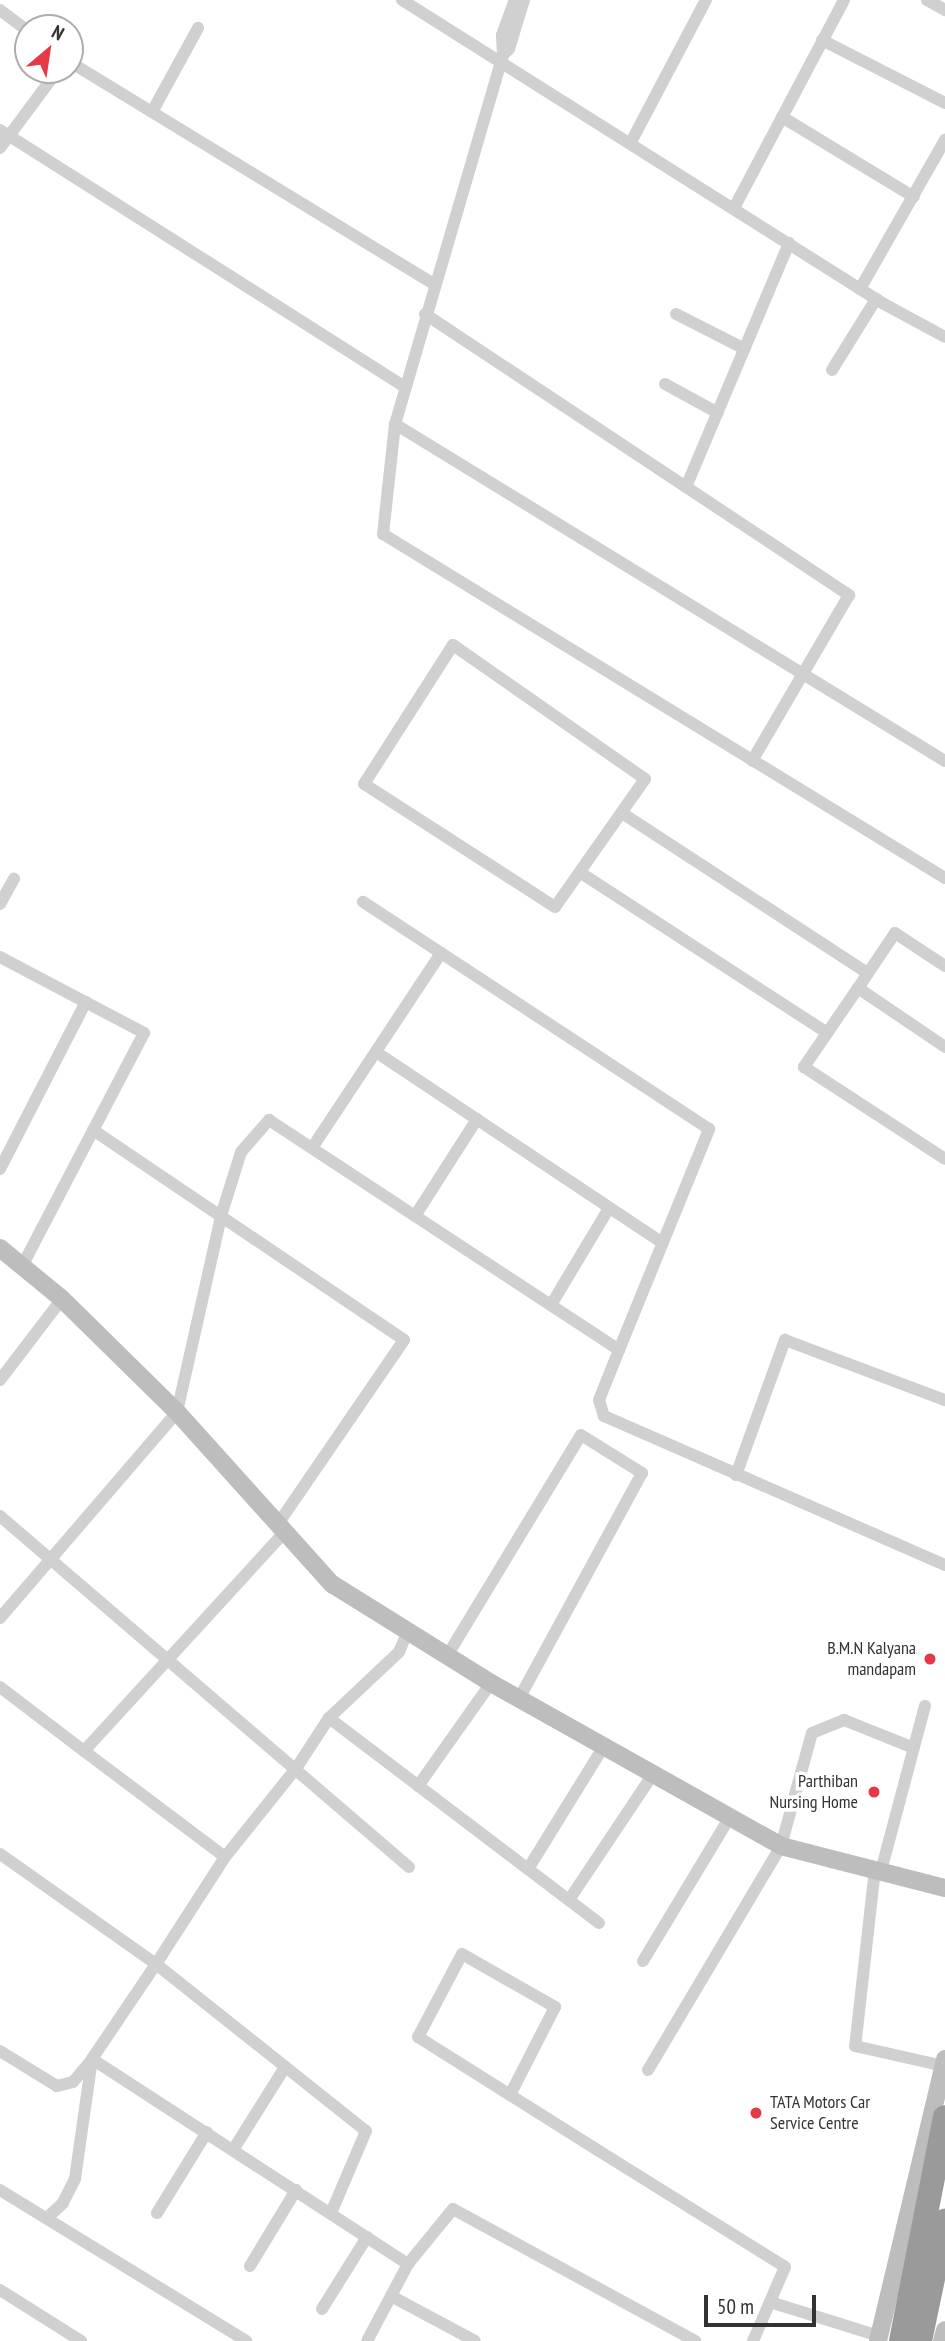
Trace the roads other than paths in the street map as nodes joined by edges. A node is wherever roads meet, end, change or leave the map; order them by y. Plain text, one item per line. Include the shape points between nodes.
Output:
1 (402, 0) edge
2 (515, 0) edge
3 (524, 0) edge
4 (706, 0) edge
5 (844, 0) edge
6 (927, 0) edge
7 (945, 10) edge
8 (198, 28) dead end
9 (822, 40) junction
10 (502, 58) junction
11 (84, 71) edge
12 (46, 84) edge
13 (945, 103) edge
14 (152, 112) junction
15 (782, 117) junction
16 (4, 133) edge
17 (945, 141) edge
18 (631, 142) junction
19 (0, 148) edge
20 (915, 197) junction
21 (734, 208) junction
22 (789, 243) junction
23 (433, 284) junction
24 (860, 289) junction
25 (876, 299) junction
26 (425, 314) junction
27 (676, 314) dead end
28 (945, 337) edge
29 (745, 349) junction
30 (832, 370) dead end
31 (665, 384) dead end
32 (405, 387) junction
33 (718, 413) junction
34 (395, 424) junction
35 (686, 487) junction
36 (803, 674) junction
37 (752, 761) junction
38 (945, 761) edge
39 (622, 813) junction
40 (581, 873) junction
41 (945, 878) edge
42 (14, 879) dead end
43 (363, 902) dead end
44 (0, 904) edge
45 (441, 953) junction
46 (0, 957) edge
47 (945, 965) edge
48 (867, 974) junction
49 (858, 988) junction
50 (86, 1002) junction
51 (827, 1033) junction
52 (945, 1047) edge
53 (376, 1052) junction
54 (477, 1119) junction
55 (93, 1130) junction
56 (312, 1148) junction
57 (945, 1159) edge
58 (0, 1168) edge
59 (188, 1184) dead end
60 (609, 1208) junction
61 (221, 1216) junction
62 (415, 1216) junction
63 (662, 1243) junction
64 (0, 1248) edge
65 (22, 1266) junction
66 (62, 1299) junction
67 (551, 1305) junction
68 (619, 1350) junction
69 (0, 1380) edge
70 (945, 1400) edge
71 (177, 1412) junction
72 (736, 1475) junction
73 (0, 1516) edge
74 (281, 1529) junction
75 (51, 1558) junction
76 (945, 1564) edge
77 (0, 1618) edge
78 (408, 1631) junction
79 (447, 1656) junction
80 (166, 1662) junction
81 (491, 1683) junction
82 (0, 1687) edge
83 (519, 1699) junction
84 (925, 1706) dead end
85 (329, 1718) junction
86 (604, 1746) junction
87 (914, 1748) junction
88 (84, 1751) junction
89 (297, 1768) junction
90 (653, 1774) junction
91 (418, 1786) junction
92 (730, 1817) junction
93 (781, 1846) junction
94 (0, 1854) edge
95 (225, 1857) junction
96 (409, 1867) dead end
97 (527, 1869) junction
98 (878, 1870) junction
99 (945, 1888) edge
100 (569, 1900) junction
101 (599, 1923) dead end
102 (643, 1961) dead end
103 (156, 1964) junction
104 (0, 2051) edge
105 (92, 2059) junction
106 (944, 2063) edge
107 (285, 2067) junction
108 (648, 2070) dead end
109 (510, 2095) junction
110 (945, 2117) edge
111 (206, 2132) junction
112 (233, 2150) junction
113 (0, 2190) edge
114 (296, 2190) junction
115 (157, 2213) dead end
116 (331, 2213) junction
117 (47, 2218) junction
118 (945, 2221) edge
119 (367, 2236) junction
120 (408, 2264) junction
121 (250, 2266) dead end
122 (0, 2290) edge
123 (391, 2295) junction
124 (769, 2302) junction
125 (322, 2309) dead end
126 (945, 2330) edge
127 (886, 2339) edge
128 (81, 2341) edge
129 (246, 2341) edge
130 (367, 2341) edge
131 (475, 2341) edge
132 (695, 2341) edge
133 (753, 2341) edge
134 (920, 2341) edge
135 (942, 2341) edge

1 - 10 street
2 - 10 street via 502,35
3 - 10 street
4 - 18 street
5 - 9 street
6 - 7 street
8 - 14 street
9 - 13 street
9 - 15 street
10 - 18 street
10 - 23 street
11 - 14 street
12 - 16 street
14 - 23 street
15 - 20 street
15 - 21 street
16 - 19 street
16 - 32 street
17 - 20 street
18 - 21 street
20 - 24 street
21 - 22 street
22 - 24 street
22 - 29 street
23 - 26 street
24 - 25 street
25 - 28 street
25 - 30 street
26 - 32 street
26 - 35 street
27 - 29 street
29 - 33 street
31 - 33 street
32 - 34 street
33 - 35 street
34 - 36 street
34 - 37 street via 383,534
35 - 36 street via 849,596
36 - 37 street
36 - 38 street
37 - 41 street
39 - 40 street
39 - 40 street via 645,779 453,645 363,784 555,907
39 - 48 street
40 - 51 street
42 - 44 street
43 - 45 street
45 - 53 street
45 - 63 street via 709,1129
46 - 50 street
47 - 48 street via 895,933
48 - 49 street
49 - 51 street
49 - 52 street
50 - 55 street via 144,1033
50 - 58 street
51 - 57 street via 804,1066
53 - 54 street
53 - 56 street
54 - 60 street
54 - 62 street
55 - 61 street
55 - 65 street
56 - 61 street via 269,1120 241,1152
56 - 62 street
59 - 61 street
60 - 63 street
60 - 67 street
61 - 71 street
61 - 74 street via 404,1340
62 - 67 street
63 - 68 street
64 - 65 main road
65 - 66 main road
66 - 69 street
66 - 71 main road
67 - 68 street
68 - 72 street via 599,1400 604,1416
70 - 72 street via 785,1340
71 - 74 main road
71 - 75 street
72 - 76 street
73 - 75 street
74 - 78 main road via 332,1584
74 - 80 street
75 - 77 street
75 - 80 street
78 - 79 main road
78 - 85 street via 400,1652
79 - 81 main road
79 - 83 street via 581,1435 642,1474
80 - 88 street
80 - 89 street
81 - 83 main road
81 - 91 street
82 - 88 street
83 - 86 main road
84 - 87 street
85 - 89 street
85 - 91 street
86 - 90 main road
86 - 97 street
87 - 93 street via 844,1720 813,1732
87 - 98 street
88 - 95 street
89 - 95 street
89 - 96 street
90 - 92 main road
90 - 100 street
91 - 97 street
92 - 93 main road
92 - 102 street
93 - 98 main road
93 - 108 street
94 - 103 street
95 - 103 street
97 - 100 street
98 - 99 main road
98 - 106 street via 855,2046
100 - 101 street
103 - 105 street
103 - 107 street
104 - 105 street via 57,2086 73,2082
105 - 111 street
105 - 117 street via 75,2179 63,2203
106 - 127 main road
107 - 112 street
107 - 116 street via 366,2131
109 - 109 street via 418,2038 462,1954 555,2007
109 - 124 street via 785,2267
110 - 127 highway
111 - 112 street
111 - 115 street
112 - 114 street
113 - 117 street
114 - 116 street
114 - 121 street
116 - 119 street
117 - 129 street
118 - 134 highway
119 - 120 street
119 - 125 street
120 - 123 street
120 - 132 street via 453,2209
122 - 128 street
123 - 130 street
123 - 131 street
124 - 127 street
124 - 133 street
126 - 135 main road

